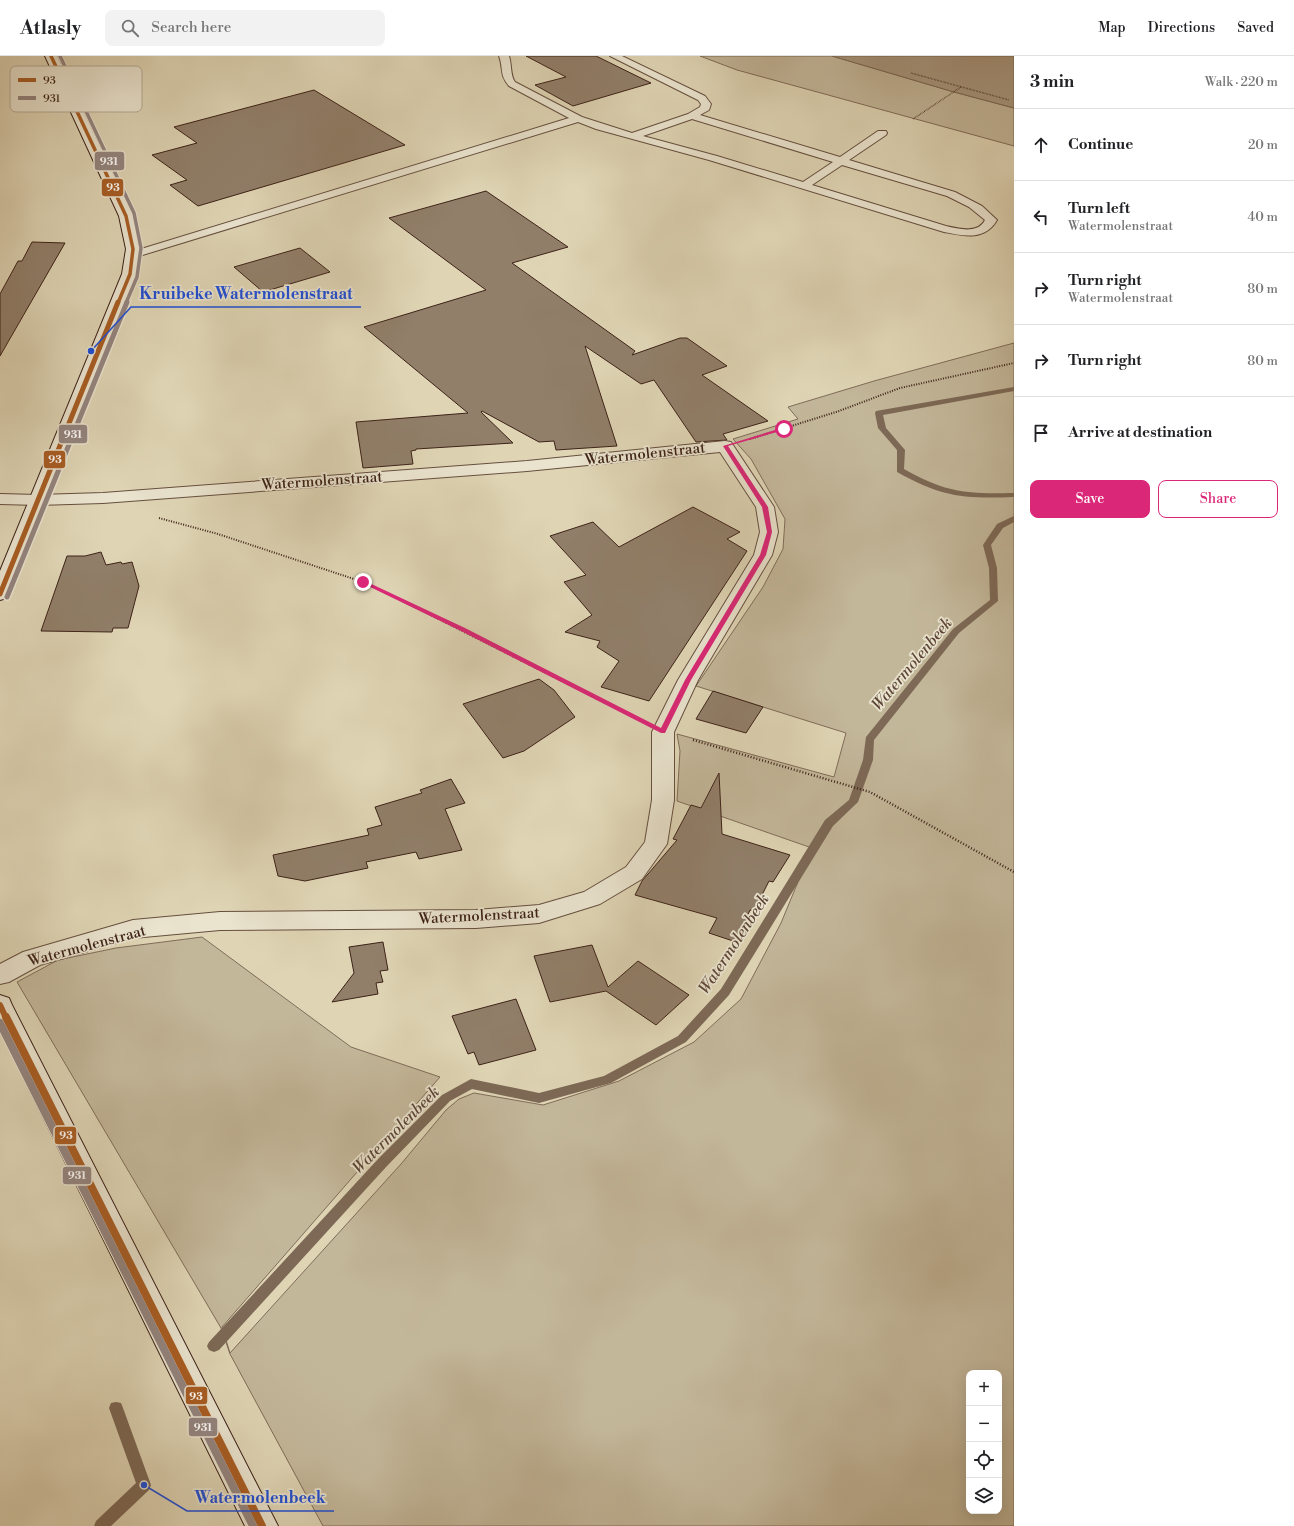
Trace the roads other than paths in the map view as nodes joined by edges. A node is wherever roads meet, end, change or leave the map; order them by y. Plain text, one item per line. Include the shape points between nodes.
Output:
1 (51, 56) edge
2 (504, 56) edge
3 (615, 56) edge
4 (56, 66) edge
5 (77, 112) edge
6 (692, 116) junction
7 (578, 119) junction
8 (882, 133) dead end
9 (632, 136) junction
10 (840, 161) junction
11 (804, 186) junction
12 (132, 255) junction
13 (0, 499) edge
14 (38, 500) junction
15 (0, 594) edge
16 (0, 975) edge
17 (0, 1005) edge
18 (262, 1526) edge

1 - 4 street
2 - 7 lane via 507,78 512,84
3 - 6 lane via 702,98 706,104 705,108
5 - 12 street via 126,216
6 - 9 lane
6 - 10 lane
7 - 9 lane
7 - 12 lane
8 - 10 lane
9 - 11 lane
10 - 11 lane
10 - 11 lane via 951,194 986,213 991,220 989,226 983,230 958,232
12 - 14 street via 130,274
13 - 14 street, Watermolenstraat
14 - 15 street
14 - 16 street, Watermolenstraat via 102,498 527,466 725,446 765,507 769,532 763,555 688,680 663,732 663,800 656,844 634,873 592,898 539,914 476,919 220,921 133,929 32,958
17 - 18 street

